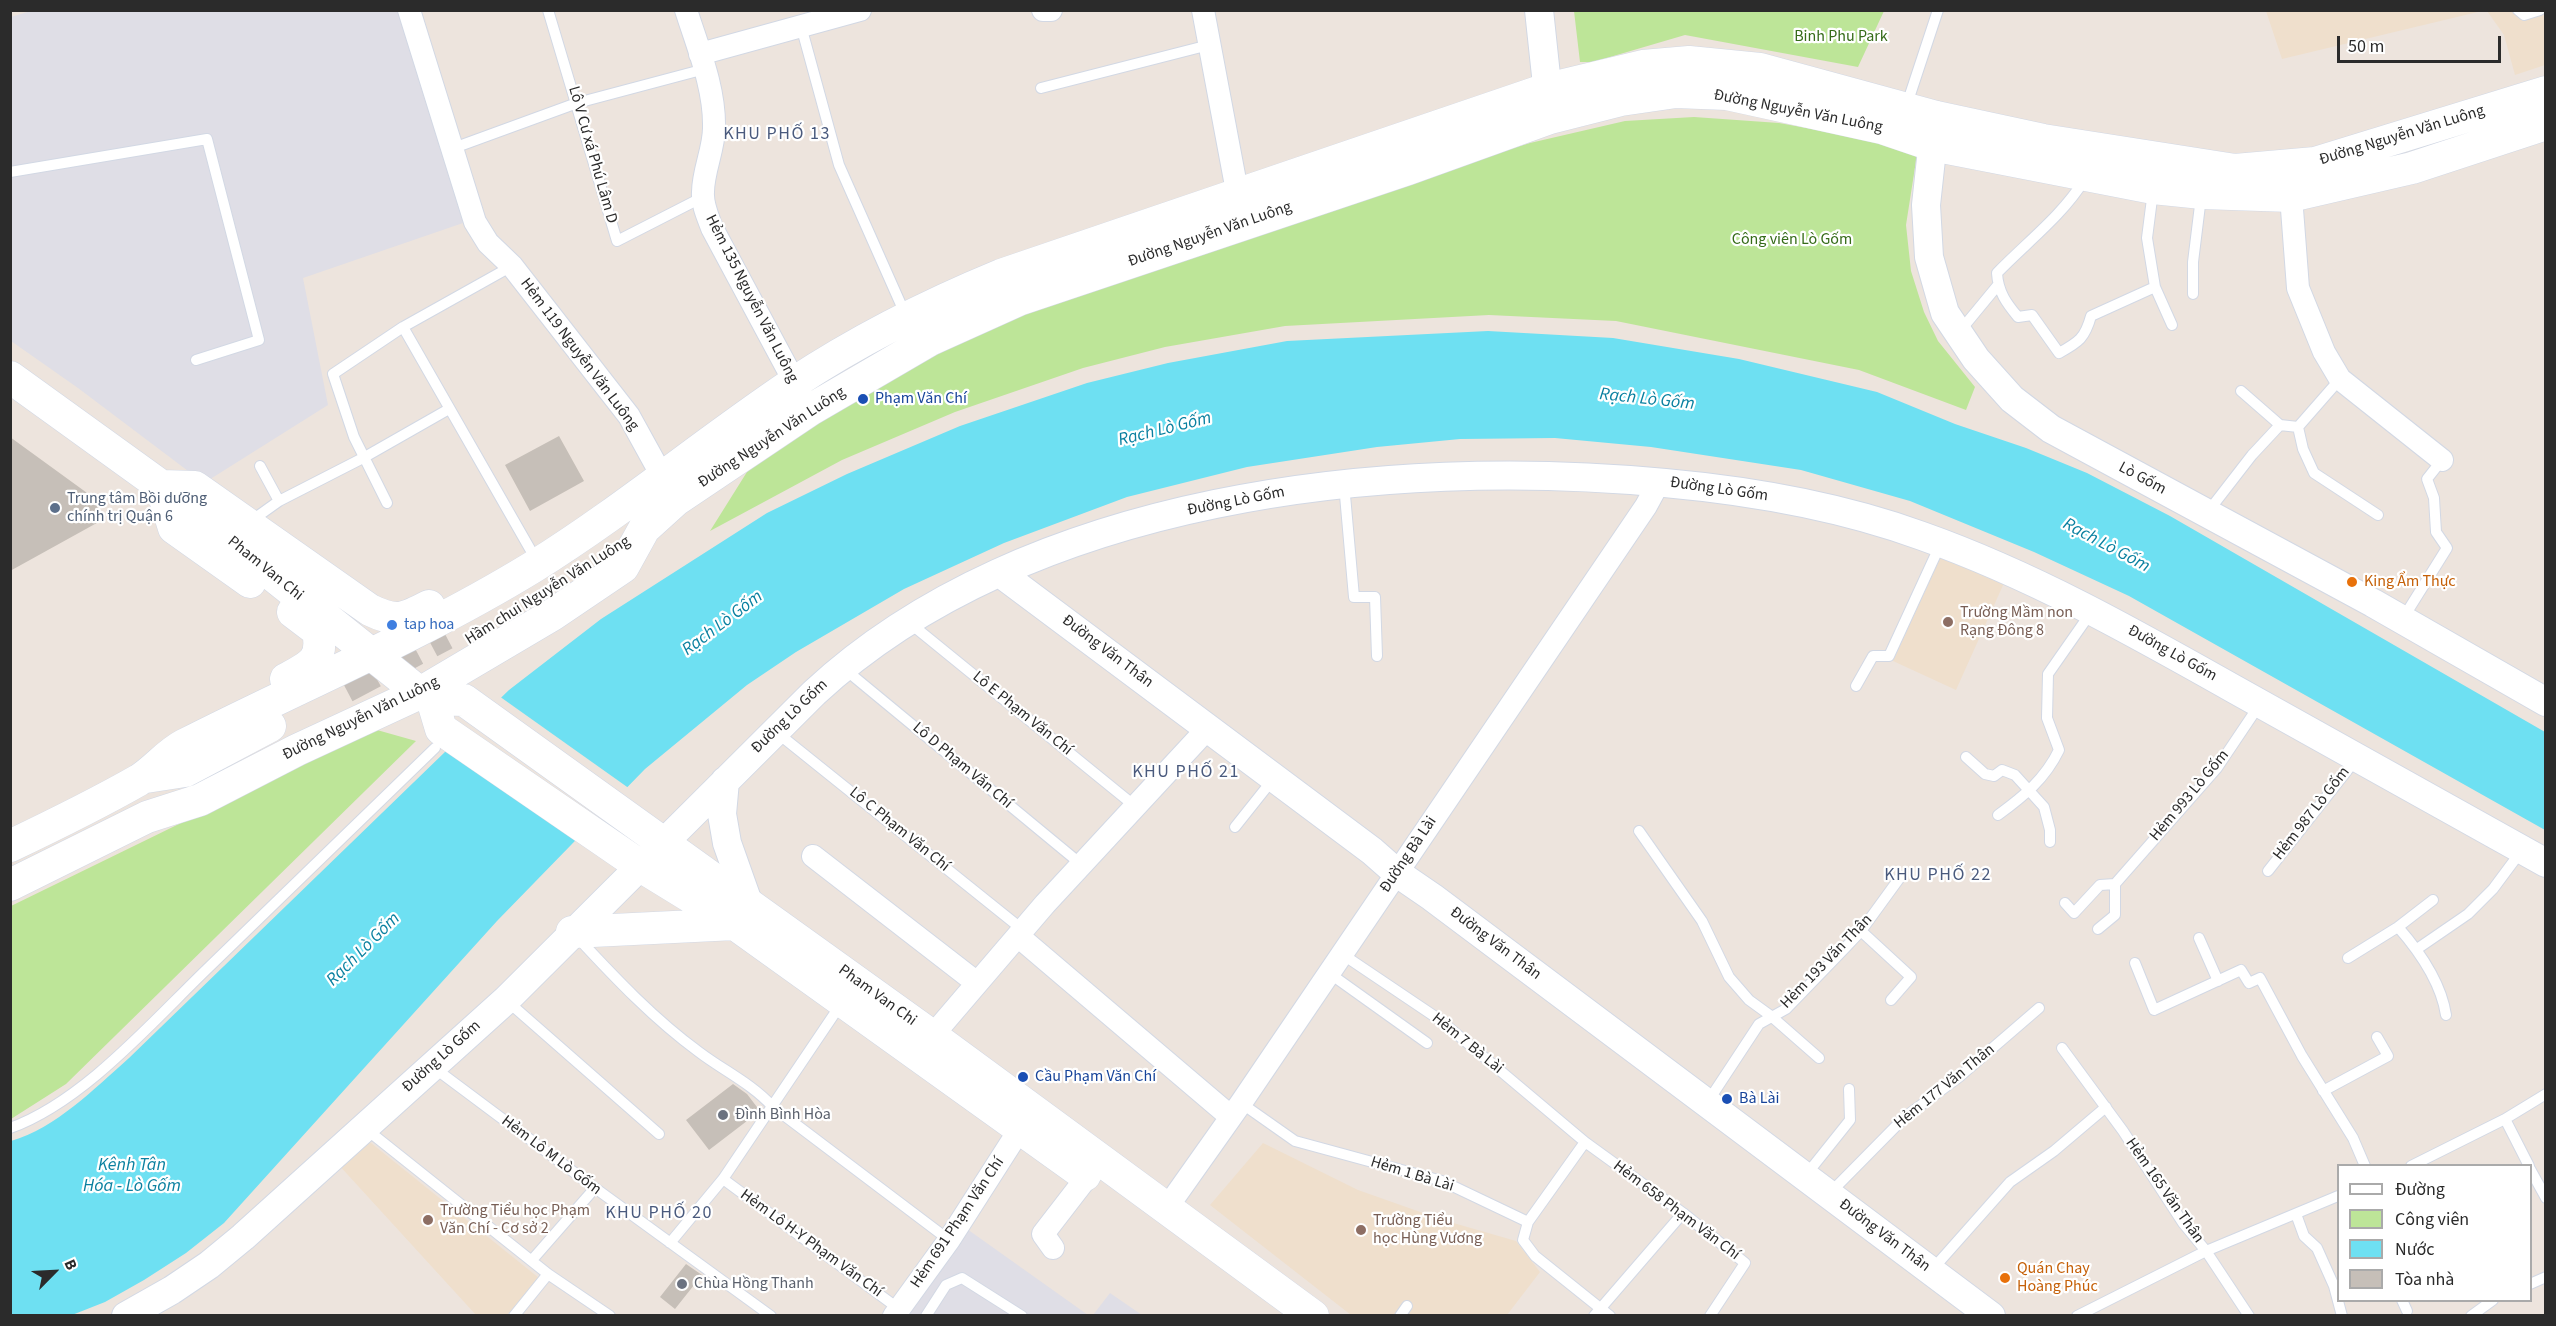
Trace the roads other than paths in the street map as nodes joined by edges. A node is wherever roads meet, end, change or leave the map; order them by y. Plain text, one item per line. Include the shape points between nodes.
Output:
1 (409, 10) edge
2 (548, 10) edge
3 (686, 10) edge
4 (860, 10) edge
5 (1203, 10) edge
6 (1539, 10) edge
7 (1938, 10) edge
8 (2518, 10) edge
9 (2540, 10) edge
10 (801, 26) junction
11 (1209, 45) junction
12 (703, 62) junction
13 (1041, 88) dead end
14 (2546, 92) edge
15 (1549, 103) junction
16 (577, 104) junction
17 (1906, 108) junction
18 (2546, 124) edge
19 (1934, 131) junction
20 (451, 149) junction
21 (10, 172) edge
22 (2087, 175) junction
23 (2153, 188) junction
24 (2202, 193) junction
25 (2291, 196) junction
26 (703, 197) junction
27 (1240, 209) junction
28 (512, 266) junction
29 (1998, 285) junction
30 (2155, 287) junction
31 (2193, 294) dead end
32 (907, 318) junction
33 (2172, 325) dead end
34 (403, 327) junction
35 (1959, 333) junction
36 (196, 360) dead end
37 (10, 377) edge
38 (2340, 379) junction
39 (794, 383) junction
40 (2241, 390) dead end
41 (449, 409) junction
42 (810, 410) junction
43 (2280, 425) junction
44 (2298, 427) junction
45 (363, 459) junction
46 (2442, 460) joint
47 (260, 466) dead end
48 (662, 476) junction
49 (1659, 482) junction
50 (1344, 484) junction
51 (161, 486) junction
52 (279, 501) junction
53 (387, 503) dead end
54 (2207, 513) junction
55 (2378, 515) dead end
56 (636, 516) junction
57 (247, 524) junction
58 (1941, 543) junction
59 (530, 549) junction
60 (1000, 573) junction
61 (2092, 611) junction
62 (2402, 620) junction
63 (908, 622) junction
64 (448, 643) tunnel mouth
65 (371, 654) junction
66 (1377, 656) dead end
67 (842, 667) junction
68 (1856, 686) dead end
69 (426, 696) junction
70 (2546, 702) edge
71 (2260, 704) junction
72 (1208, 728) junction
73 (775, 731) junction
74 (438, 738) junction
75 (1966, 757) dead end
76 (2357, 758) junction
77 (142, 778) junction
78 (1274, 778) junction
79 (725, 781) junction
80 (2030, 792) junction
81 (1136, 807) junction
82 (1998, 815) dead end
83 (147, 818) junction
84 (1235, 827) dead end
85 (1639, 831) dead end
86 (2050, 842) dead end
87 (663, 843) junction
88 (10, 846) edge
89 (813, 856) dead end
90 (2534, 857) edge
91 (639, 865) junction
92 (1082, 865) junction
93 (2268, 871) dead end
94 (1397, 873) junction
95 (1901, 876) dead end
96 (10, 885) edge
97 (2115, 885) junction
98 (2433, 900) dead end
99 (2065, 903) dead end
100 (742, 914) junction
101 (2398, 927) junction
102 (2098, 929) dead end
103 (1861, 931) junction
104 (572, 932) junction
105 (1020, 933) junction
106 (2199, 938) dead end
107 (2417, 949) junction
108 (2348, 958) dead end
109 (2134, 963) dead end
110 (1336, 964) junction
111 (2218, 981) junction
112 (976, 983) junction
113 (506, 1000) junction
114 (1891, 1000) dead end
115 (843, 1002) junction
116 (2039, 1008) dead end
117 (2446, 1015) dead end
118 (1771, 1016) junction
119 (932, 1036) junction
120 (2377, 1037) dead end
121 (1427, 1043) dead end
122 (2062, 1048) dead end
123 (1819, 1058) dead end
124 (433, 1067) junction
125 (1849, 1089) dead end
126 (2324, 1091) junction
127 (2546, 1094) edge
128 (1707, 1103) junction
129 (773, 1107) junction
130 (2106, 1107) junction
131 (1236, 1110) junction
132 (2505, 1119) junction
133 (363, 1127) junction
134 (10, 1128) edge
135 (1020, 1129) junction
136 (658, 1134) dead end
137 (1585, 1142) junction
138 (2364, 1164) edge
139 (2419, 1164) edge
140 (2528, 1164) edge
141 (2532, 1171) edge
142 (1806, 1175) junction
143 (1088, 1177) junction
144 (723, 1179) junction
145 (595, 1188) junction
146 (1828, 1194) junction
147 (2337, 1196) edge
148 (2546, 1198) edge
149 (1683, 1213) junction
150 (2296, 1214) junction
151 (1161, 1217) junction
152 (1528, 1222) junction
153 (949, 1240) junction
154 (670, 1243) junction
155 (1053, 1248) dead end
156 (2206, 1251) junction
157 (532, 1260) junction
158 (1931, 1271) junction
159 (548, 1274) junction
160 (2546, 1277) edge
161 (2532, 1283) edge
162 (2337, 1297) edge
163 (2490, 1302) edge
164 (1407, 1306) dead end
165 (896, 1312) edge
166 (1597, 1312) edge
167 (126, 1316) edge
168 (514, 1316) edge
169 (610, 1316) edge
170 (771, 1316) edge
171 (926, 1316) edge
172 (1022, 1316) edge
173 (1279, 1316) edge
174 (1314, 1316) edge
175 (1400, 1316) edge
176 (1610, 1316) edge
177 (1710, 1316) edge
178 (1991, 1316) edge
179 (2077, 1316) edge
180 (2249, 1316) edge
181 (2471, 1316) edge

1 - 20 street
2 - 16 lane, Lô V Cư xá Phú Lâm D
3 - 12 street, Hẻm 135 Nguyễn Văn Luông
4 - 10 street
5 - 11 street
6 - 15 street
7 - 17 lane
8 - 9 lane via 2524,15
10 - 12 street
10 - 32 lane via 839,165
11 - 13 lane
11 - 27 street
12 - 16 lane
12 - 26 street, Hẻm 135 Nguyễn Văn Luông via 714,130
14 - 19 main road, Đường Nguyễn Văn Luông via 2315,162 2235,170 2043,140
15 - 17 main road, Đường Nguyễn Văn Luông via 1643,66 1689,62 1760,69
15 - 19 main road, Đường Nguyễn Văn Luông via 1621,100 1676,92 1727,94 1882,128
15 - 27 main road, Đường Nguyễn Văn Luông
16 - 20 lane
16 - 26 lane, Lô V Cư xá Phú Lâm D via 617,241
17 - 19 main road, Đường Nguyễn Văn Luông
18 - 25 main road, Đường Nguyễn Văn Luông via 2412,168
19 - 22 main road, Đường Nguyễn Văn Luông
19 - 35 street, Lò Gốm via 1926,204 1929,256 1945,313
20 - 28 street via 475,222 488,243
21 - 36 lane via 207,139 260,340
22 - 23 main road, Đường Nguyễn Văn Luông
22 - 29 lane via 2071,202 1997,273
23 - 24 main road, Đường Nguyễn Văn Luông
23 - 30 lane via 2147,238
24 - 25 main road, Đường Nguyễn Văn Luông
24 - 31 lane
25 - 38 street via 2298,288 2324,352
26 - 39 street, Hẻm 135 Nguyễn Văn Luông via 712,228
27 - 32 main road, Đường Nguyễn Văn Luông via 1000,275
27 - 42 main road, Đường Nguyễn Văn Luông via 930,340
28 - 34 lane
28 - 48 street, Hẻm 119 Nguyễn Văn Luông via 629,416
29 - 30 lane via 2018,317 2032,315 2059,353 2078,343 2091,316
29 - 35 lane
30 - 33 lane
32 - 39 main road, Đường Nguyễn Văn Luông
34 - 41 lane
34 - 45 lane via 333,374
35 - 54 street, Lò Gốm via 1976,359 2012,399 2051,429
37 - 51 main road, Pham Van Chi
38 - 44 lane
38 - 46 street
39 - 42 street, Hẻm 135 Nguyễn Văn Luông
39 - 48 main road, Đường Nguyễn Văn Luông
40 - 43 lane
41 - 45 lane
41 - 59 lane
42 - 56 main road, Đường Nguyễn Văn Luông via 676,500
43 - 44 lane
43 - 54 lane
44 - 55 lane via 2314,473
45 - 52 lane
45 - 53 lane
46 - 62 lane via 2427,479 2434,498 2436,532 2447,548
47 - 52 lane
48 - 56 main road, Đường Nguyễn Văn Luông
49 - 50 street, Đường Lò Gốm via 1513,474
49 - 58 street, Đường Lò Gốm via 1807,502
49 - 94 street, Đường Bà Lài
50 - 60 street, Đường Lò Gốm via 1276,493 1148,520 1069,545
50 - 66 lane via 1354,597 1375,597
51 - 57 main road via 195,487
51 - 65 main road, Pham Van Chi
51 - 77 main road via 174,528 311,625 318,631 321,647 317,658 302,671 163,741
52 - 57 lane
54 - 62 street, Lò Gốm
56 - 59 main road via 601,509
56 - 64 main road, Hầm chui Nguyễn Văn Luông via 607,527
56 - 65 main road, Đường Nguyễn Văn Luông
56 - 69 main road, Đường Nguyễn Văn Luông via 623,567
57 - 59 main road via 370,610 389,619 411,615 472,585
58 - 61 street, Đường Lò Gốm
58 - 68 lane via 1889,656 1873,656
60 - 63 street, Đường Lò Gốm
60 - 72 street, Đường Văn Thân
61 - 71 street, Đường Lò Gốm
61 - 80 lane via 2048,674 2047,718 2059,750
62 - 70 street, Lò Gốm
63 - 67 street, Đường Lò Gốm
63 - 81 lane, Lô E Phạm Văn Chí
65 - 69 main road, Pham Van Chi
65 - 77 main road, Đường Nguyễn Văn Luông via 180,747
67 - 73 street, Đường Lò Gốm
67 - 92 lane, Lô D Phạm Văn Chí
69 - 74 main road
69 - 83 main road, Đường Nguyễn Văn Luông via 297,750 200,800
69 - 87 main road, Pham Van Chi via 464,700
71 - 76 street, Đường Lò Gốm
71 - 97 lane, Hẻm 993 Lò Gốm via 2217,768
72 - 78 street, Đường Văn Thân
72 - 81 street
73 - 79 street, Đường Lò Gốm
73 - 105 lane, Lô C Phạm Văn Chí
74 - 91 main road, Pham Van Chi
74 - 134 lane via 126,1047 66,1098
75 - 80 lane via 1985,774 1994,776 2002,770 2015,775
76 - 90 street, Đường Lò Gốm
76 - 93 lane, Hẻm 987 Lò Gốm
77 - 83 main road via 185,771 350,695 192,781
77 - 88 main road, Đường Nguyễn Văn Luông
78 - 84 lane
78 - 94 street, Đường Văn Thân
79 - 87 street, Đường Lò Gốm
79 - 100 street via 722,814
80 - 82 lane
80 - 86 lane via 2044,807
81 - 92 street
83 - 96 main road, Đường Nguyễn Văn Luông
85 - 118 lane via 1702,921 1729,977 1749,1000
87 - 91 street, Đường Lò Gốm
87 - 100 main road, Pham Van Chi
89 - 112 street
90 - 107 lane via 2468,914
91 - 100 main road, Pham Van Chi
91 - 104 street, Đường Lò Gốm
92 - 105 street
94 - 110 street, Đường Bà Lài
94 - 128 street, Đường Văn Thân
95 - 103 lane, Hẻm 193 Văn Thân
97 - 99 lane via 2100,885 2074,913
97 - 102 lane via 2115,915
98 - 101 lane
100 - 104 main road
100 - 115 main road, Pham Van Chi
100 - 119 main road, Pham Van Chi
101 - 107 lane
101 - 108 lane
103 - 114 lane via 1911,976
103 - 118 lane, Hẻm 193 Văn Thân via 1786,1009
104 - 113 street, Đường Lò Gốm
104 - 129 lane via 643,1006 700,1053 756,1089
105 - 112 street
105 - 131 street
106 - 111 lane
107 - 117 lane
109 - 111 lane via 2154,1010
110 - 121 lane
110 - 131 street, Đường Bà Lài
110 - 137 lane, Hẻm 7 Bà Lài via 1440,1020
111 - 126 lane via 2241,970 2249,983 2260,978
112 - 119 street
113 - 124 street, Đường Lò Gốm
113 - 136 lane
115 - 129 lane
115 - 135 main road, Pham Van Chi
116 - 146 lane, Hẻm 177 Văn Thân via 1959,1077 1905,1117
118 - 123 lane
118 - 128 lane, Hẻm 193 Văn Thân via 1759,1024
119 - 151 main road, Pham Van Chi
120 - 126 lane via 2388,1056
122 - 130 lane, Hẻm 165 Văn Thân
124 - 133 street, Đường Lò Gốm
124 - 145 lane, Hẻm Lô M Lò Gốm
125 - 142 lane via 1850,1120
126 - 138 lane
127 - 132 lane
128 - 142 street, Đường Văn Thân
129 - 144 lane
129 - 153 lane
130 - 156 lane, Hẻm 165 Văn Thân
130 - 158 lane via 2054,1152 2010,1182
131 - 151 street, Đường Bà Lài
131 - 152 lane, Hẻm 1 Bà Lài via 1295,1142 1442,1181
132 - 139 lane
132 - 140 lane
133 - 157 lane
133 - 167 street, Đường Lò Gốm via 243,1237 172,1290
135 - 143 main road, Pham Van Chi
135 - 153 street, Hẻm 691 Phạm Văn Chí
137 - 149 lane, Hẻm 658 Phạm Văn Chí
137 - 152 lane
141 - 148 lane
142 - 146 street, Đường Văn Thân
143 - 151 main road, Pham Van Chi
143 - 155 street via 1043,1234
144 - 154 lane
144 - 165 lane, Hẻm Lô H-Y Phạm Văn Chí
145 - 154 lane, Hẻm Lô M Lò Gốm
145 - 157 lane
146 - 158 street, Đường Văn Thân
147 - 150 lane, Hẻm 165 Văn Thân
149 - 166 lane
149 - 177 lane, Hẻm 658 Phạm Văn Chí via 1745,1263
150 - 156 lane, Hẻm 165 Văn Thân
150 - 162 lane via 2304,1236 2317,1248
151 - 173 main road, Pham Van Chi
151 - 174 main road, Pham Van Chi
152 - 166 lane via 1523,1240 1535,1256
153 - 165 street, Hẻm 691 Phạm Văn Chí
154 - 170 lane, Hẻm Lô M Lò Gốm
156 - 179 lane, Hẻm 165 Văn Thân
156 - 180 lane, Hẻm 165 Văn Thân
157 - 159 lane
158 - 178 street, Đường Văn Thân
159 - 168 lane
159 - 169 lane
160 - 161 lane
163 - 181 lane
164 - 175 lane
166 - 176 lane
171 - 172 lane via 946,1285 962,1278

